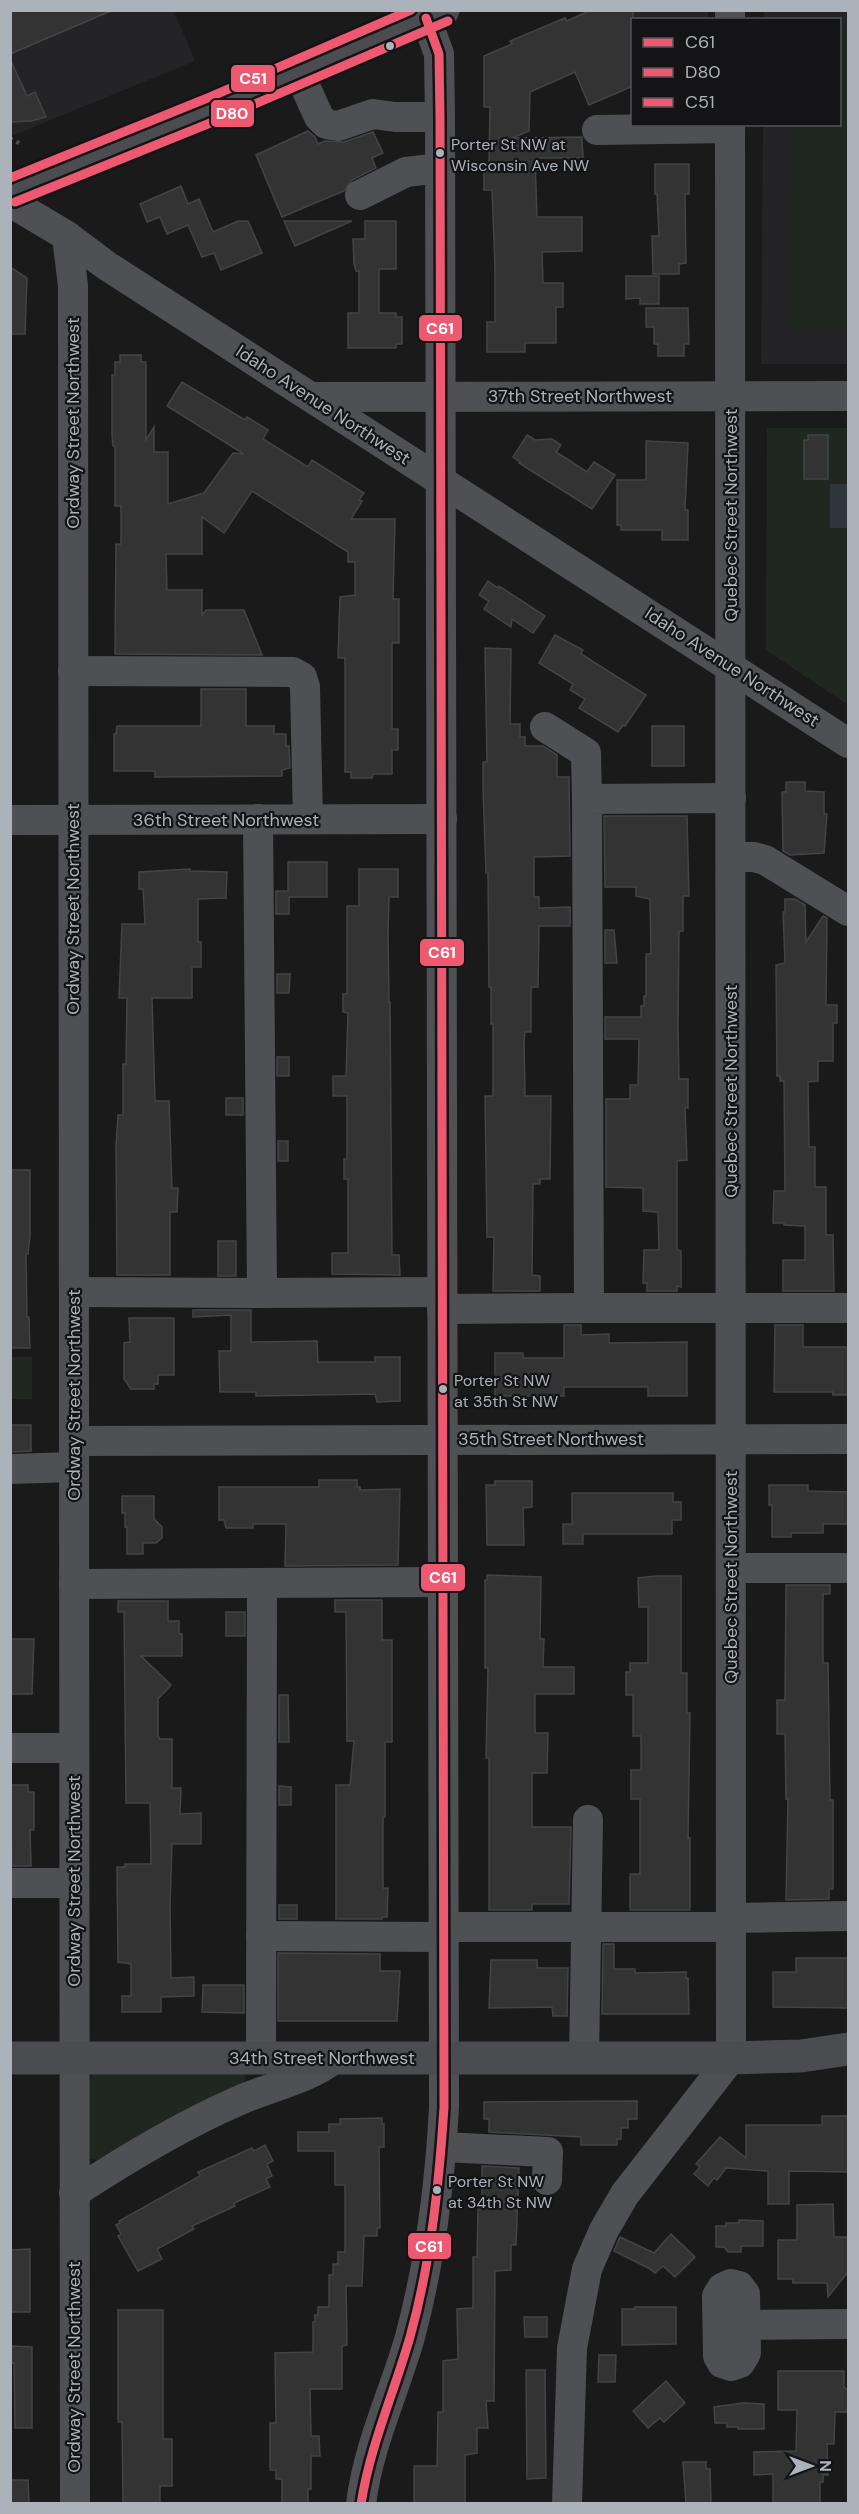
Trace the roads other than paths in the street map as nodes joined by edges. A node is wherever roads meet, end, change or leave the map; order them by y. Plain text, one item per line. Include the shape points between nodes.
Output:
1 (431, 13) edge
2 (299, 73) junction
3 (440, 117) junction
4 (730, 126) edge
5 (597, 130) dead end
6 (440, 168) junction
7 (10, 191) edge
8 (360, 195) dead end
9 (10, 202) edge
10 (67, 236) junction
11 (107, 266) junction
12 (73, 286) junction
13 (730, 395) junction
14 (849, 396) edge
15 (312, 397) junction
16 (441, 397) junction
17 (442, 481) junction
18 (731, 666) junction
19 (73, 671) junction
20 (545, 728) dead end
21 (849, 742) edge
22 (731, 798) junction
23 (587, 799) junction
24 (258, 819) junction
25 (308, 819) junction
26 (442, 819) junction
27 (10, 820) edge
28 (74, 820) junction
29 (731, 857) junction
30 (849, 911) edge
31 (74, 1292) junction
32 (262, 1293) junction
33 (442, 1301) junction
34 (590, 1308) junction
35 (731, 1308) junction
36 (849, 1308) edge
37 (443, 1439) junction
38 (731, 1439) junction
39 (849, 1439) edge
40 (74, 1454) junction
41 (10, 1469) edge
42 (731, 1568) junction
43 (849, 1568) edge
44 (443, 1582) junction
45 (262, 1583) junction
46 (74, 1584) junction
47 (10, 1748) edge
48 (74, 1748) junction
49 (588, 1820) dead end
50 (10, 1883) edge
51 (74, 1883) junction
52 (849, 1916) edge
53 (731, 1922) junction
54 (587, 1926) junction
55 (443, 1932) junction
56 (261, 1936) junction
57 (849, 2049) edge
58 (10, 2058) edge
59 (74, 2058) junction
60 (261, 2058) junction
61 (584, 2058) junction
62 (731, 2058) junction
63 (334, 2059) junction
64 (443, 2059) junction
65 (442, 2147) junction
66 (548, 2180) dead end
67 (74, 2193) junction
68 (849, 2324) edge
69 (747, 2325) dead end
70 (75, 2504) edge
71 (361, 2504) edge
72 (567, 2504) edge

1 - 2 main road
1 - 3 street via 440,54
2 - 3 street via 326,124 338,126 373,114
2 - 7 main road
3 - 6 street
4 - 5 street
4 - 13 street, Quebec Street Northwest
6 - 8 street via 406,172
6 - 16 street
9 - 10 street, Idaho Avenue Northwest
10 - 11 street, Idaho Avenue Northwest
10 - 12 street, Ordway Street Northwest
11 - 12 street via 89,272
11 - 15 street, Idaho Avenue Northwest
12 - 19 street, Ordway Street Northwest
13 - 14 street, 37th Street Northwest
13 - 16 street, 37th Street Northwest
13 - 18 street, Quebec Street Northwest
15 - 16 street, 37th Street Northwest
15 - 17 street, Idaho Avenue Northwest
16 - 17 street
17 - 18 street, Idaho Avenue Northwest
17 - 26 street
18 - 21 street, Idaho Avenue Northwest
18 - 22 street, Quebec Street Northwest
19 - 25 street via 293,672 302,677
19 - 28 street, Ordway Street Northwest
20 - 23 street via 586,753
22 - 23 street
22 - 29 street, Quebec Street Northwest
23 - 34 street
24 - 25 street, 36th Street Northwest
24 - 28 street, 36th Street Northwest
24 - 32 street
25 - 26 street, 36th Street Northwest
26 - 33 street
27 - 28 street, 36th Street Northwest
28 - 31 street, Ordway Street Northwest
29 - 30 street via 765,860
29 - 35 street, Quebec Street Northwest
31 - 32 street
31 - 40 street, Ordway Street Northwest
32 - 33 street
33 - 34 street
33 - 37 street
34 - 35 street
35 - 36 street
35 - 38 street, Quebec Street Northwest
37 - 38 street, 35th Street Northwest
37 - 40 street, 35th Street Northwest
37 - 44 street
38 - 39 street, 35th Street Northwest
38 - 42 street, Quebec Street Northwest
40 - 41 street, 35th Street Northwest
40 - 46 street, Ordway Street Northwest
42 - 43 street
42 - 53 street, Quebec Street Northwest
44 - 45 street
44 - 55 street
45 - 46 street
45 - 56 street
46 - 48 street, Ordway Street Northwest
47 - 48 street
48 - 51 street, Ordway Street Northwest
49 - 54 street
50 - 51 street
51 - 59 street, Ordway Street Northwest
52 - 53 street
53 - 54 street
53 - 62 street, Quebec Street Northwest
54 - 55 street
54 - 61 street
55 - 56 street
55 - 64 street
56 - 60 street
57 - 62 main road, 34th Street Northwest via 801,2056
58 - 59 main road, 34th Street Northwest
59 - 60 main road, 34th Street Northwest
59 - 67 street, Ordway Street Northwest
60 - 63 main road, 34th Street Northwest
61 - 62 main road, 34th Street Northwest
61 - 64 main road, 34th Street Northwest
62 - 72 street via 626,2194 591,2259 572,2348
63 - 64 main road, 34th Street Northwest
63 - 67 street via 320,2070 263,2090 194,2123
64 - 65 street
65 - 66 street via 548,2152
65 - 71 street via 437,2204 420,2295 369,2461
67 - 70 street, Ordway Street Northwest
68 - 69 street

